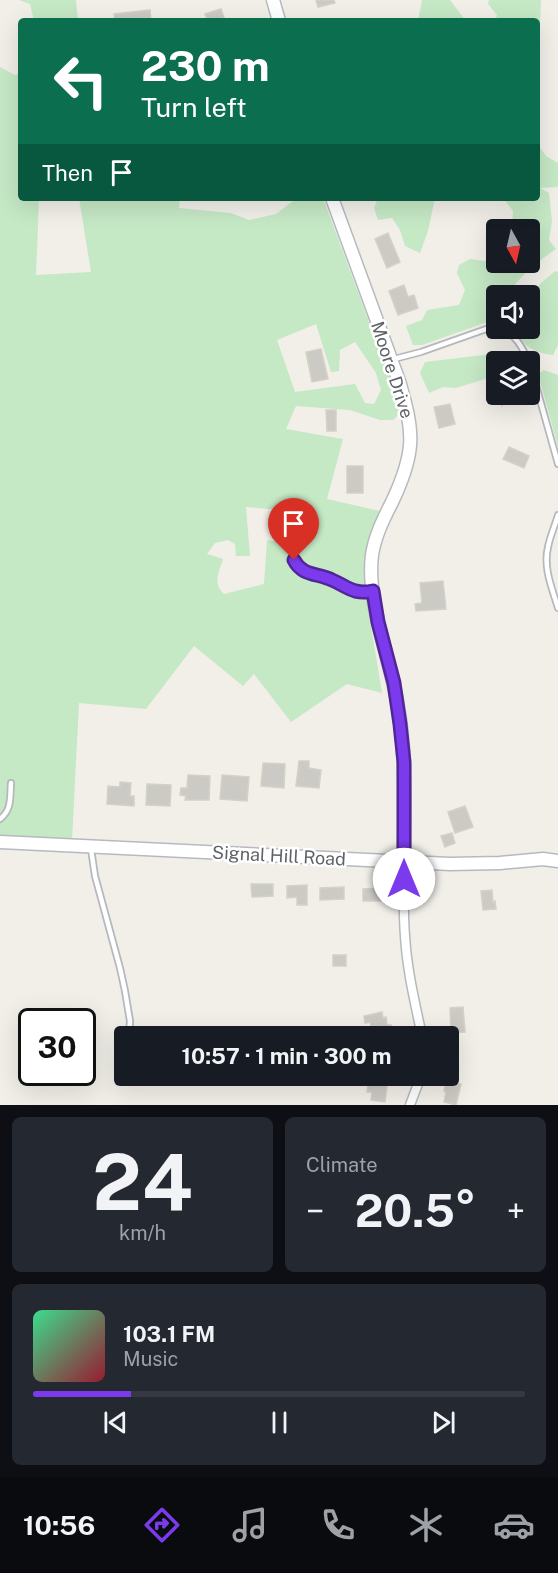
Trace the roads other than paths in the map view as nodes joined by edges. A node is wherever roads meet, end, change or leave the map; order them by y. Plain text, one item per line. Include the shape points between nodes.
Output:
1 (273, 0) edge
2 (278, 18) edge
3 (333, 201) edge
4 (486, 329) edge
5 (391, 360) junction
6 (540, 401) edge
7 (558, 464) edge
8 (558, 515) edge
9 (293, 557) dead end
10 (373, 591) junction
11 (558, 608) edge
12 (11, 783) dead end
13 (0, 819) edge
14 (0, 842) edge
15 (91, 846) junction
16 (558, 861) edge
17 (404, 862) junction
18 (130, 1026) edge
19 (420, 1026) edge
20 (417, 1086) edge
21 (410, 1105) edge

1 - 2 main road
3 - 5 main road, Moore Drive
4 - 5 lane
5 - 10 main road, Moore Drive via 408,412 411,441 406,471 375,541
6 - 7 lane
8 - 11 lane via 546,556
9 - 10 lane via 307,573 351,590
10 - 17 main road, Moore Drive via 400,724
12 - 13 lane via 9,809
14 - 15 main road, Signal Hill Road
15 - 17 main road, Signal Hill Road
15 - 18 lane via 95,876 123,979
16 - 17 main road, Signal Hill Road
17 - 19 street via 405,938
20 - 21 street

